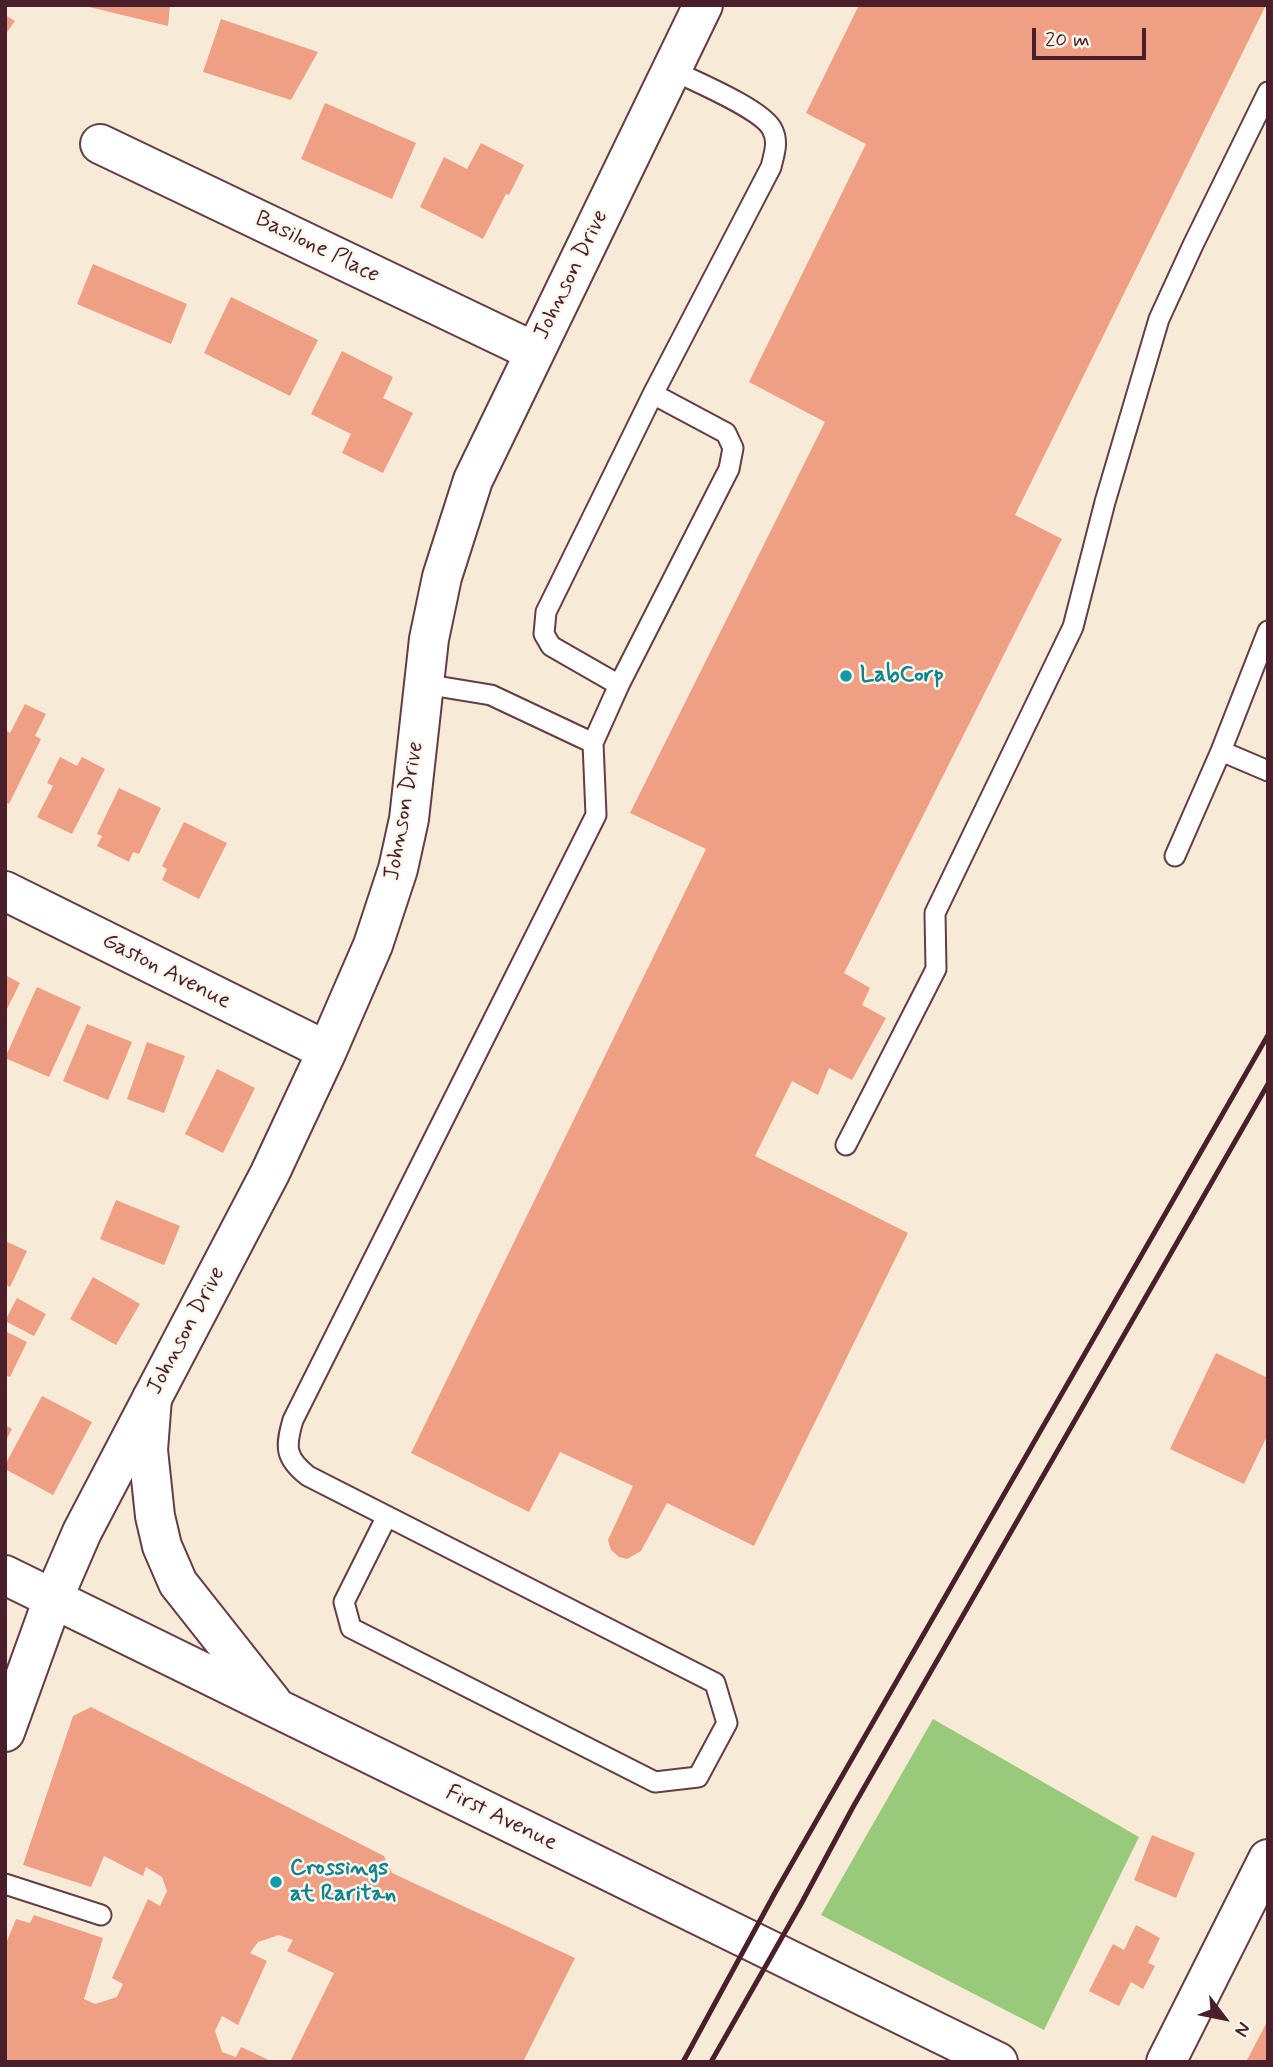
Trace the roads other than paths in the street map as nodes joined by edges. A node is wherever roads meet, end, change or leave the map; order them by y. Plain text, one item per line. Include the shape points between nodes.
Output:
1 (703, 5) edge
2 (672, 70) junction
3 (1268, 92) edge
4 (100, 144) dead end
5 (535, 352) junction
6 (653, 394) junction
7 (1268, 631) edge
8 (424, 684) junction
9 (619, 685) junction
10 (593, 743) junction
11 (1221, 751) junction
12 (1268, 771) edge
13 (1175, 856) dead end
14 (5, 891) edge
15 (327, 1051) junction
16 (846, 1145) dead end
17 (152, 1398) junction
18 (387, 1516) junction
19 (5, 1575) edge
20 (53, 1599) junction
21 (278, 1709) junction
22 (5, 1732) edge
23 (1268, 1859) edge
24 (5, 1884) edge
25 (101, 1915) dead end
26 (998, 2062) edge
27 (1166, 2062) edge

1 - 2 street, Johnson Drive
2 - 5 street, Johnson Drive
2 - 6 lane via 760,115 772,128 777,144 771,167
3 - 16 lane via 1159,319 1073,627 934,913 936,969
4 - 5 street, Basilone Place
5 - 8 street, Johnson Drive via 464,507 440,590
6 - 9 lane via 546,612 544,634 551,646
6 - 9 lane via 726,433 733,448 729,469
7 - 11 lane
8 - 10 lane via 491,695
8 - 15 street, Johnson Drive via 409,819 398,869 373,945
9 - 10 lane
10 - 18 lane via 596,814 289,1434 290,1458 308,1476
11 - 12 lane
11 - 13 lane
14 - 15 street, Gaston Avenue
15 - 17 street, Johnson Drive via 270,1173
17 - 20 street, Johnson Drive via 82,1532
17 - 21 street via 148,1450 162,1546 178,1583
18 - 18 lane via 715,1683 727,1723 698,1777 656,1783 351,1628 344,1602
19 - 20 street, First Avenue
20 - 21 street, First Avenue
20 - 22 street, Johnson Drive
21 - 26 street, First Avenue
23 - 27 street
24 - 25 lane

